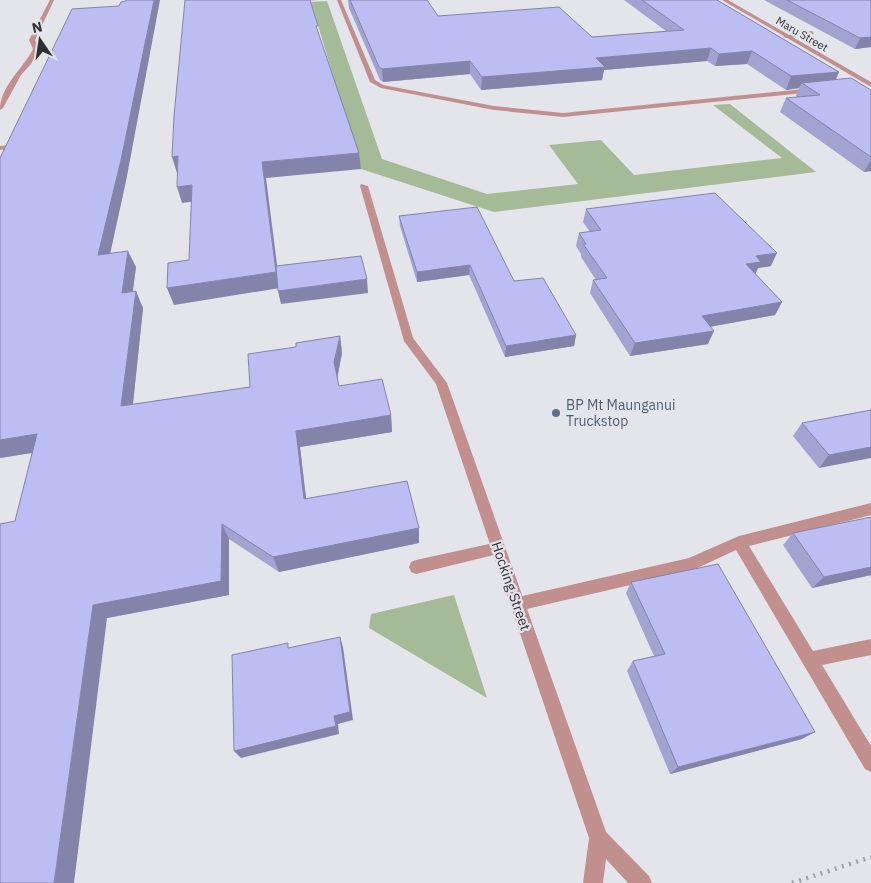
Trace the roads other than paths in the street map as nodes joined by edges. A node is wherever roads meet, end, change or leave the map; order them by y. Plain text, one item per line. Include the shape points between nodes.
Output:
1 (0, 0) edge
2 (4, 0) edge
3 (52, 0) edge
4 (315, 0) edge
5 (339, 0) edge
6 (724, 0) edge
7 (290, 1) edge
8 (812, 33) edge
9 (786, 36) junction
10 (871, 85) edge
11 (858, 86) edge
12 (820, 90) edge
13 (0, 108) edge
14 (14, 138) edge
15 (0, 148) edge
16 (364, 186) dead end
17 (871, 508) edge
18 (738, 542) junction
19 (498, 548) junction
20 (416, 567) dead end
21 (518, 604) junction
22 (871, 647) edge
23 (809, 660) junction
24 (871, 763) edge
25 (599, 838) junction
26 (593, 883) edge
27 (642, 883) edge

1 - 2 street
3 - 13 street via 32,40 36,50 29,64 18,74
4 - 7 street
5 - 12 street via 372,81 381,86 445,100 510,111 563,115
6 - 9 street, Maru Street
8 - 9 street
9 - 10 street, Maru Street
10 - 11 street
14 - 15 street via 8,150
16 - 19 street, Hocking Street via 408,341 440,383
17 - 18 street
18 - 21 street via 690,564
18 - 23 street
19 - 20 street
19 - 21 street, Hocking Street
21 - 25 street, Hocking Street
22 - 23 street
23 - 24 street
25 - 26 street, Hocking Street
25 - 27 street, Hocking Street

